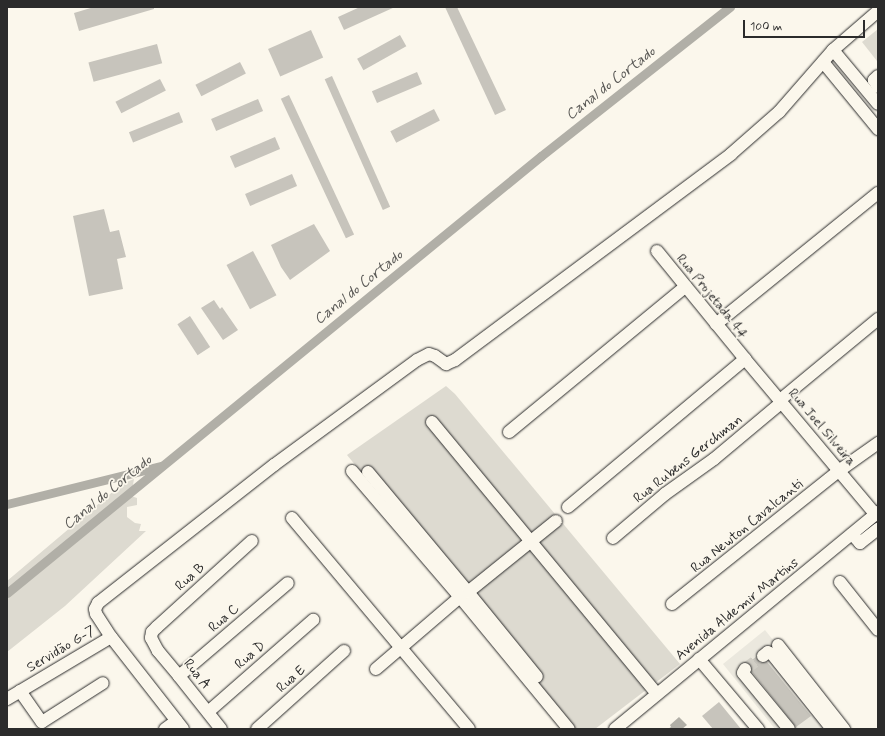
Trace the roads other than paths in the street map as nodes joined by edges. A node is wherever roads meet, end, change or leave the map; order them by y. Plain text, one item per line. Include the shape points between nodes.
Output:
1 (878, 11) edge
2 (833, 50) junction
3 (823, 62) junction
4 (878, 76) edge
5 (878, 87) edge
6 (878, 104) edge
7 (878, 129) edge
8 (878, 192) edge
9 (657, 251) dead end
10 (686, 286) junction
11 (878, 319) edge
12 (716, 324) junction
13 (745, 359) junction
14 (780, 401) junction
15 (432, 422) dead end
16 (510, 432) dead end
17 (878, 443) edge
18 (840, 470) junction
19 (352, 471) dead end
20 (368, 472) dead end
21 (568, 507) dead end
22 (877, 513) edge
23 (292, 518) dead end
24 (556, 521) dead end
25 (878, 529) edge
26 (852, 534) junction
27 (613, 538) dead end
28 (252, 541) dead end
29 (532, 542) junction
30 (840, 582) dead end
31 (288, 583) dead end
32 (464, 594) junction
33 (672, 604) dead end
34 (313, 620) dead end
35 (878, 630) edge
36 (111, 637) junction
37 (151, 638) joint
38 (778, 645) dead end
39 (401, 648) junction
40 (344, 651) dead end
41 (762, 656) dead end
42 (699, 659) junction
43 (376, 668) dead end
44 (745, 669) dead end
45 (179, 676) junction
46 (103, 683) dead end
47 (20, 691) junction
48 (657, 694) junction
49 (7, 699) edge
50 (208, 712) junction
51 (180, 725) edge
52 (37, 726) edge
53 (165, 729) edge
54 (221, 729) edge
55 (257, 729) edge
56 (469, 729) edge
57 (569, 729) edge
58 (578, 729) edge
59 (615, 729) edge
60 (758, 729) edge
61 (789, 729) edge
62 (832, 729) edge
63 (844, 729) edge

1 - 2 street
2 - 3 street
2 - 6 street
3 - 7 street
3 - 36 street via 774,117 731,154 455,360 446,364 435,356 424,356 268,470 104,598 95,609
4 - 5 street via 874,80
8 - 12 street
9 - 10 street, Rua Projetada 44
10 - 12 street, Rua Projetada 44
10 - 16 street
11 - 14 street, Rua Rubens Gerchman
12 - 13 street, Rua Projetada 44
13 - 14 street, Rua Joel Silveira
13 - 21 street
14 - 18 street, Rua Joel Silveira
14 - 27 street, Rua Rubens Gerchman via 714,459 665,494
15 - 29 street
17 - 18 street, Rua Newton Cavalcanti
18 - 22 street, Rua Joel Silveira
18 - 33 street, Rua Newton Cavalcanti
19 - 32 street
20 - 32 street
22 - 26 street, Avenida Aldemir Martins
23 - 39 street
24 - 29 street
25 - 26 street via 860,543
26 - 42 street, Avenida Aldemir Martins
28 - 37 street, Rua B via 157,627
29 - 32 street
29 - 48 street
30 - 35 street
31 - 45 street, Rua C
32 - 39 street
32 - 57 street
32 - 58 street
34 - 50 street, Rua D
36 - 47 street, Servidão G-7
36 - 51 street
37 - 45 street, Rua A via 158,652
38 - 63 street
39 - 43 street
39 - 56 street
40 - 55 street, Rua E
41 - 62 street via 768,652 772,654
42 - 48 street, Avenida Aldemir Martins
42 - 60 street
44 - 61 street via 743,673
45 - 50 street, Rua A
46 - 52 street
47 - 49 street, Servidão G-7
47 - 52 street
48 - 59 street, Avenida Aldemir Martins
50 - 54 street, Rua A
51 - 53 street

